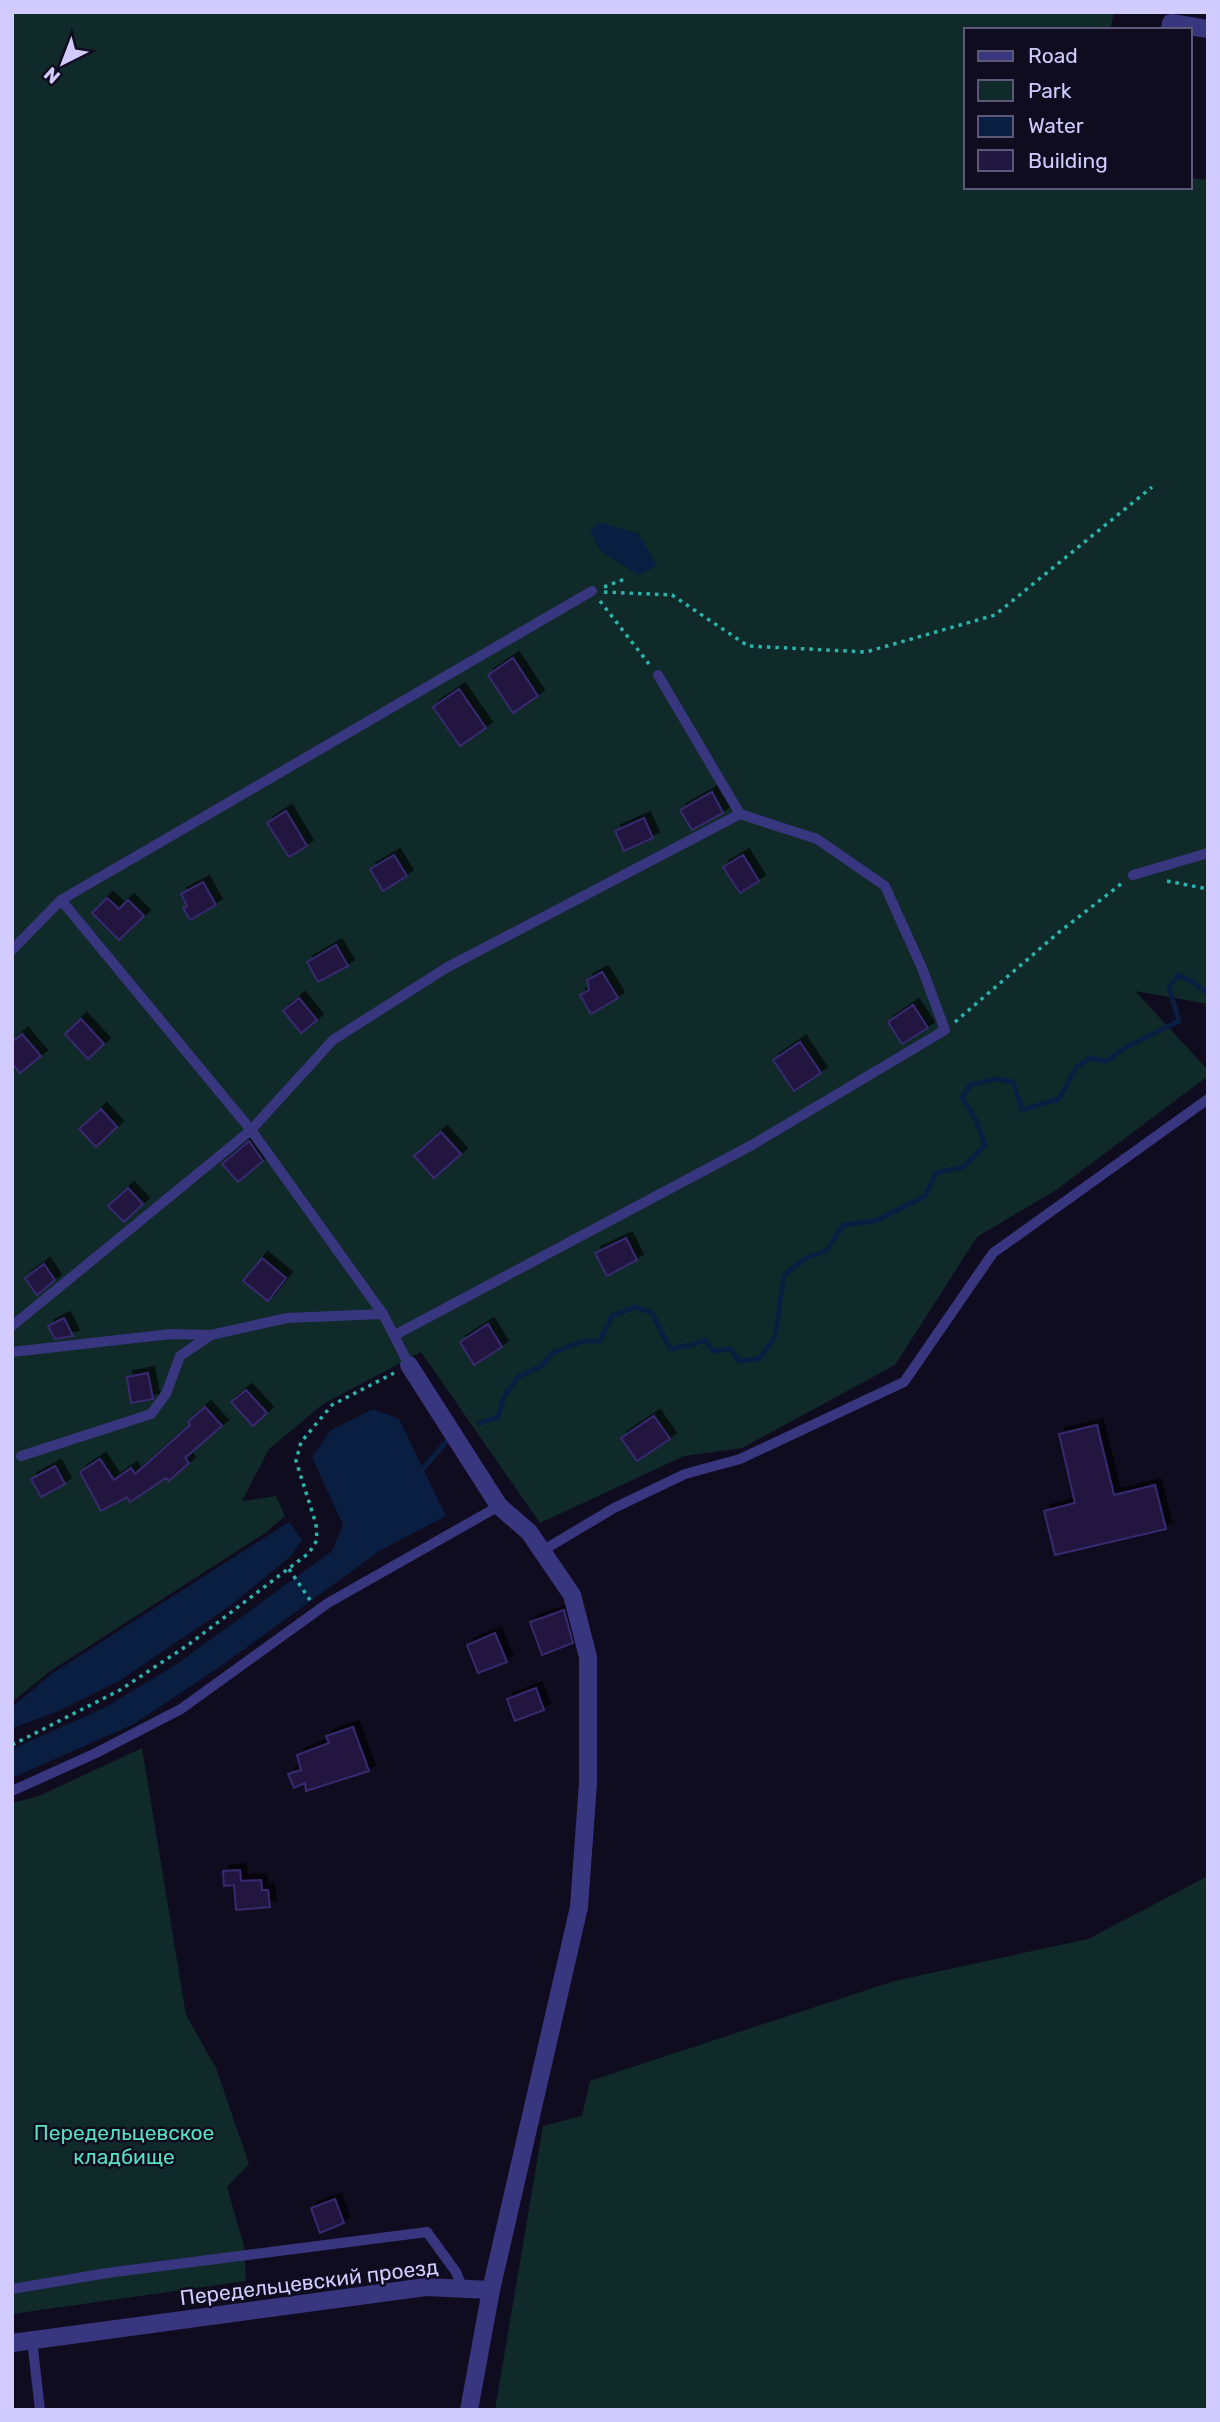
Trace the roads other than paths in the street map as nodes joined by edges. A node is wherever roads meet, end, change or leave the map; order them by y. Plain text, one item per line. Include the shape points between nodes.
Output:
1 (1170, 28) edge
2 (1208, 29) edge
3 (592, 591) road end
4 (658, 675) road end
5 (740, 814) junction
6 (1208, 853) edge
7 (1133, 874) road end
8 (61, 900) junction
9 (12, 950) edge
10 (1208, 1099) edge
11 (251, 1130) junction
12 (383, 1314) junction
13 (12, 1326) edge
14 (211, 1335) junction
15 (395, 1335) junction
16 (12, 1352) edge
17 (409, 1365) joint
18 (22, 1456) dead end
19 (499, 1506) junction
20 (542, 1551) junction
21 (12, 1791) edge
22 (12, 2289) edge
23 (463, 2289) junction
24 (491, 2290) junction
25 (32, 2340) junction
26 (12, 2343) edge
27 (40, 2410) edge
28 (469, 2410) edge

1 - 2 street via 1171,23
3 - 8 lane
4 - 5 lane
5 - 11 lane via 446,968 333,1040
5 - 15 lane via 817,839 885,886 945,1030 752,1145
6 - 7 lane
8 - 9 lane
8 - 11 lane
10 - 20 lane via 993,1253 904,1382 740,1459 685,1474 614,1508
11 - 12 lane
11 - 13 lane
12 - 14 lane via 287,1318
12 - 15 lane
14 - 16 lane via 171,1334
14 - 18 lane via 180,1356 166,1394 151,1414
15 - 17 lane
17 - 19 street
19 - 20 street
19 - 21 lane via 328,1603 181,1709
20 - 24 street via 572,1595 588,1657 588,1783 579,1907
22 - 23 lane via 427,2232
23 - 24 street, Передельцевский проезд
23 - 25 street, Передельцевский проезд via 426,2287
24 - 28 street
25 - 26 street, Передельцевский проезд
25 - 27 lane

